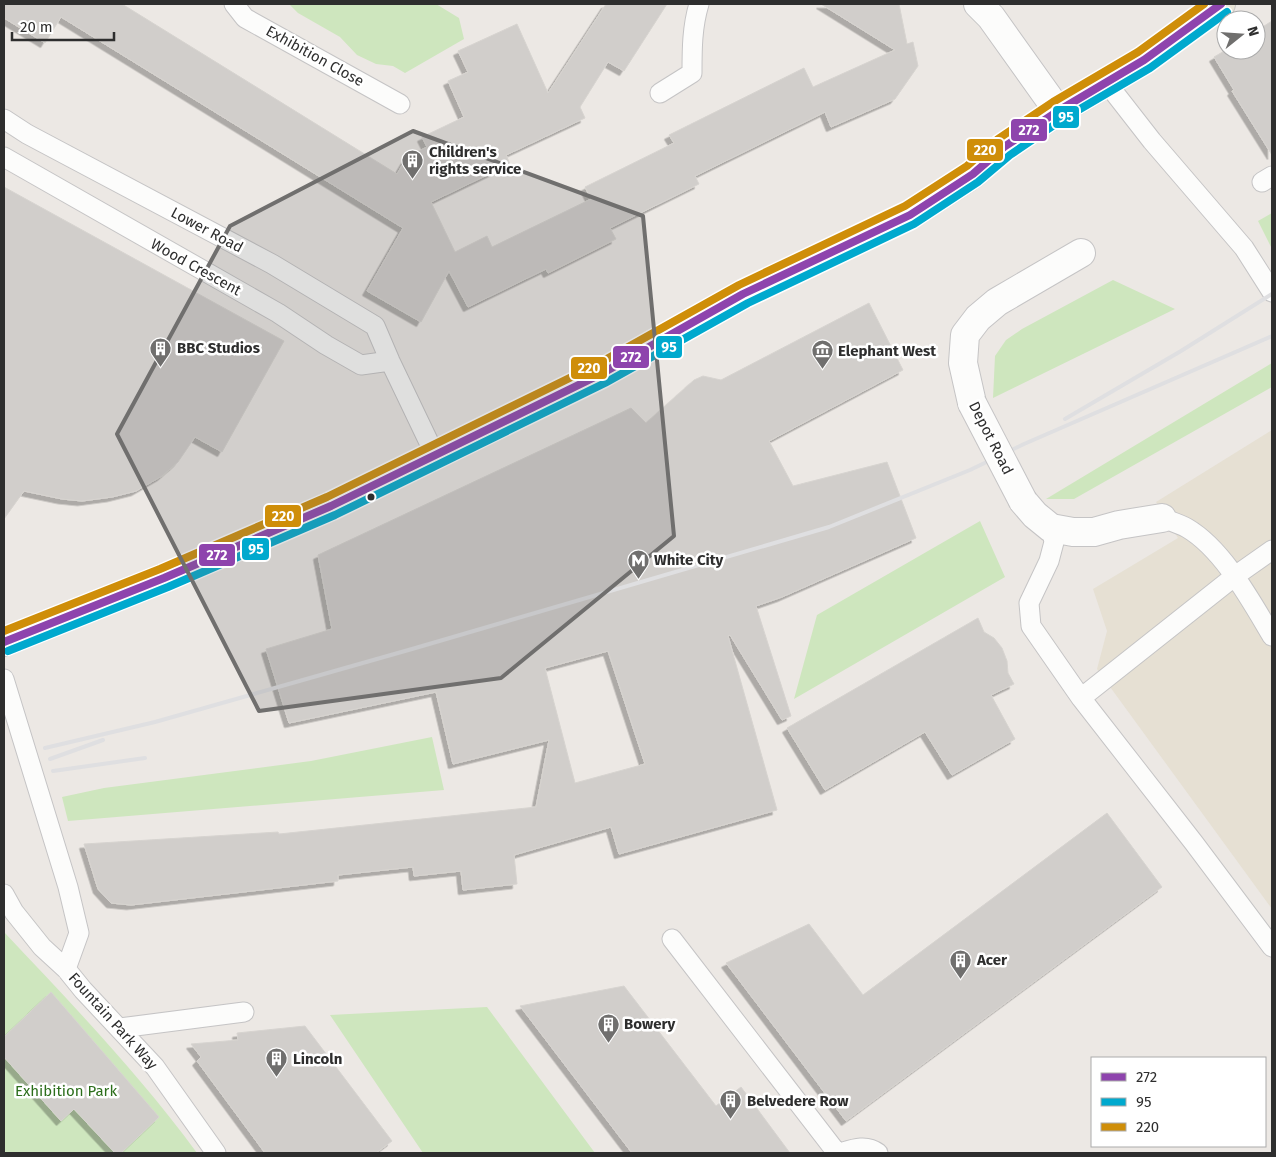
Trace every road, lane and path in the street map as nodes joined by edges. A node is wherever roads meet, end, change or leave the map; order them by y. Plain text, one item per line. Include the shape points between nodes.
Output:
1 (234, 4) edge
2 (699, 4) edge
3 (978, 4) edge
4 (1222, 4) edge
5 (1106, 82) junction
6 (660, 93) dead end
7 (400, 104) dead end
8 (1058, 111) junction
9 (4, 119) edge
10 (4, 158) edge
11 (1082, 253) dead end
12 (1272, 292) edge
13 (390, 362) junction
14 (435, 455) junction
15 (1162, 518) joint
16 (1051, 528) junction
17 (1272, 550) edge
18 (1234, 576) junction
19 (1272, 636) edge
20 (4, 642) edge
21 (4, 680) edge
22 (1081, 698) junction
23 (4, 894) edge
24 (672, 939) dead end
25 (1272, 947) edge
26 (66, 969) junction
27 (244, 1012) dead end
28 (120, 1028) junction
29 (216, 1153) edge
30 (838, 1153) edge
31 (878, 1153) edge

1 - 7 lane, Exhibition Close via 245,18
2 - 6 lane via 692,44 692,73
3 - 8 street via 991,17
4 - 5 main road via 1144,60
5 - 8 main road
5 - 12 lane via 1244,248
8 - 14 main road via 910,216 743,294 601,374
9 - 13 lane, Lower Road via 272,264 376,326
10 - 13 lane, Wood Crescent via 278,313 361,365
11 - 16 street, Depot Road, bridge via 997,302 978,318 965,335 963,363 972,403 1023,501
13 - 14 lane, Lower Road
14 - 20 main road via 331,506
15 - 16 street via 1094,532
15 - 18 lane via 1188,528 1215,551
16 - 22 lane via 1054,542 1049,560 1029,603 1031,626
17 - 18 lane
18 - 19 lane
18 - 22 lane
21 - 26 lane via 68,887 78,933
22 - 25 lane
23 - 26 lane, Fountain Park Way via 42,948
24 - 30 lane
26 - 28 lane, Fountain Park Way
27 - 28 lane
28 - 29 lane, Fountain Park Way via 155,1067
30 - 31 lane via 857,1148 872,1148

